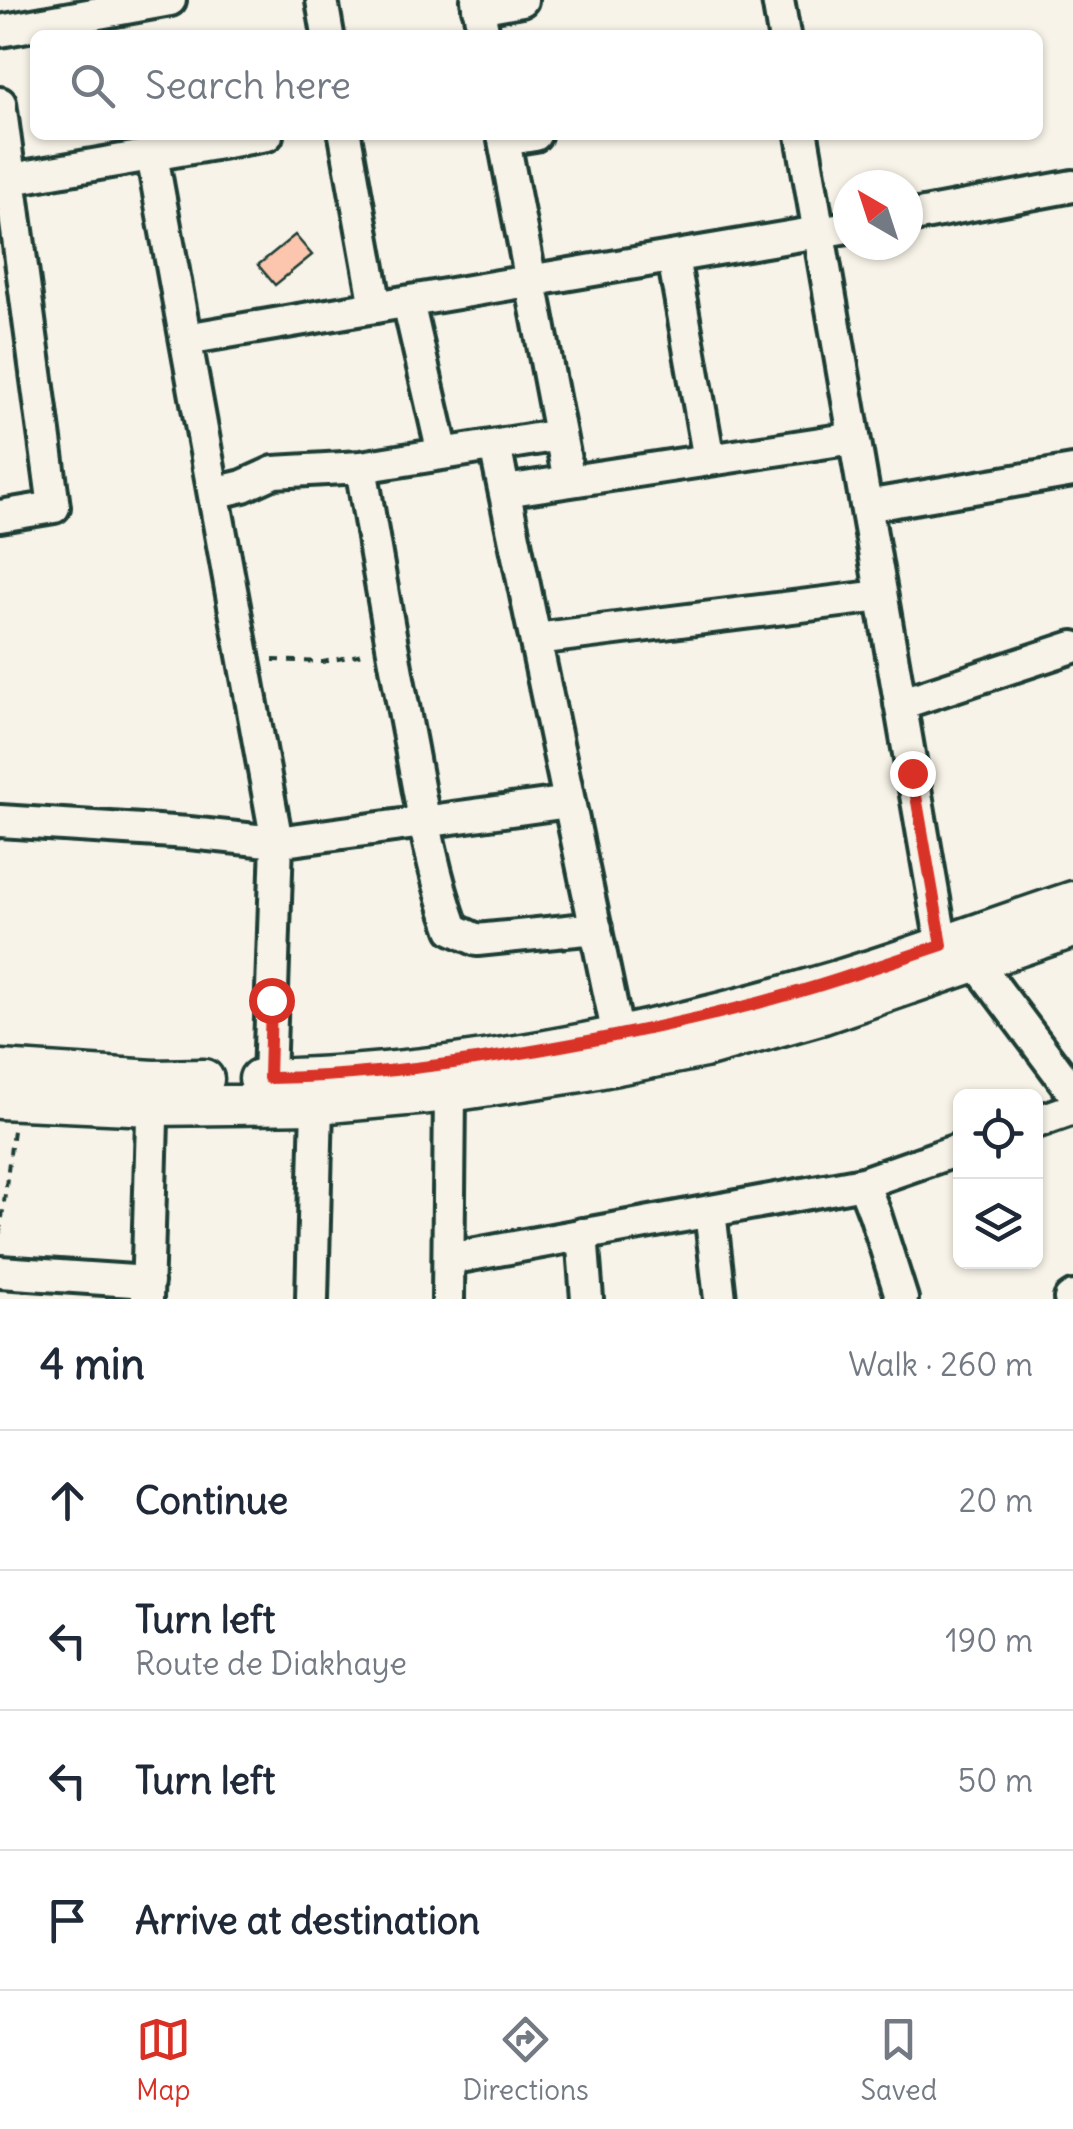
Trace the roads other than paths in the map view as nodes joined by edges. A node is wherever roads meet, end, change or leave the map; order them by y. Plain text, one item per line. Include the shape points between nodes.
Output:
1 (170, 0) edge
2 (322, 0) edge
3 (522, 0) edge
4 (778, 0) edge
5 (480, 14) edge
6 (327, 30) edge
7 (783, 30) edge
8 (0, 32) edge
9 (0, 103) edge
10 (238, 140) edge
11 (347, 140) edge
12 (504, 140) edge
13 (804, 140) edge
14 (152, 155) junction
15 (6, 180) edge
16 (1073, 186) edge
17 (923, 213) edge
18 (833, 229) edge
19 (673, 256) junction
20 (836, 260) edge
21 (532, 281) junction
22 (408, 302) junction
23 (376, 307) junction
24 (186, 339) junction
25 (560, 434) junction
26 (854, 438) junction
27 (495, 446) junction
28 (443, 454) junction
29 (710, 460) junction
30 (361, 467) junction
31 (1073, 471) edge
32 (569, 481) junction
33 (505, 491) junction
34 (214, 493) junction
35 (866, 506) junction
36 (0, 516) edge
37 (881, 596) junction
38 (536, 639) junction
39 (1073, 646) edge
40 (900, 704) junction
41 (570, 802) junction
42 (0, 821) edge
43 (425, 822) junction
44 (277, 842) junction
45 (1073, 901) edge
46 (596, 928) junction
47 (1073, 928) edge
48 (958, 953) junction
49 (618, 1036) junction
50 (269, 1078) junction
51 (5, 1090) edge
52 (450, 1092) junction
53 (1073, 1092) edge
54 (153, 1093) junction
55 (317, 1104) junction
56 (1073, 1109) edge
57 (1043, 1120) edge
58 (953, 1150) edge
59 (862, 1183) junction
60 (710, 1211) junction
61 (582, 1234) junction
62 (449, 1259) junction
63 (0, 1272) edge
64 (148, 1291) edge
65 (312, 1299) edge
66 (448, 1299) edge
67 (587, 1299) edge
68 (720, 1299) edge
69 (902, 1299) edge

1 - 8 street
2 - 6 street
3 - 5 street
4 - 7 street
9 - 15 street
10 - 14 street
11 - 23 street
12 - 21 street
13 - 18 street
14 - 15 street
14 - 24 street
15 - 36 street via 54,506
16 - 17 street
18 - 19 street
19 - 21 street
19 - 29 street
20 - 26 street
21 - 22 street
21 - 25 street
22 - 23 street
22 - 28 street
23 - 24 street
24 - 34 street
25 - 27 street
25 - 32 street
26 - 29 street
26 - 35 street
27 - 28 street
27 - 33 street
28 - 30 street
29 - 32 street
30 - 34 street via 274,472
30 - 43 street
31 - 35 street
32 - 33 street
33 - 38 street
34 - 44 street
35 - 37 street
37 - 38 street
37 - 40 street
38 - 41 street
39 - 40 street
40 - 48 street
41 - 43 street
41 - 46 street
42 - 44 street
43 - 44 street
43 - 46 street via 453,928 477,940
44 - 50 street
45 - 48 main road
46 - 49 street
47 - 48 main road
48 - 49 main road
48 - 52 main road via 822,1014 704,1048
48 - 53 street
49 - 50 main road via 450,1065
50 - 54 main road
51 - 54 main road
52 - 55 main road
52 - 62 street
54 - 55 main road
54 - 64 street
55 - 65 street
56 - 57 street
58 - 59 street
59 - 60 street
59 - 69 street
60 - 61 street
60 - 68 street
61 - 62 street
61 - 67 street
62 - 66 street
63 - 64 street

